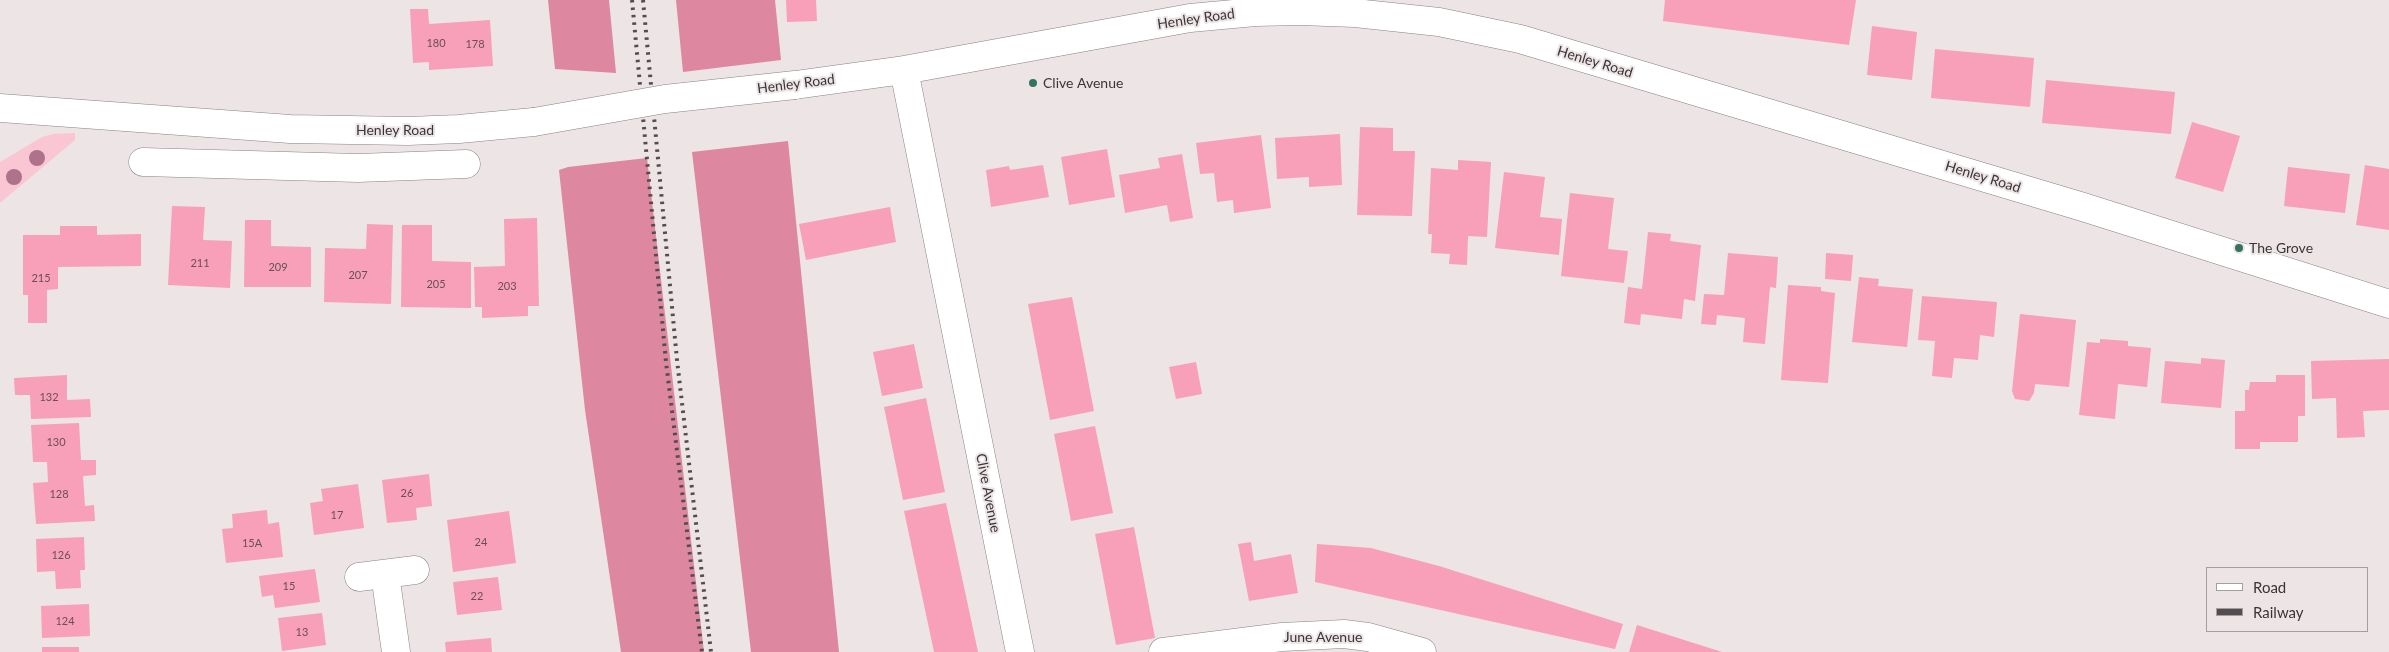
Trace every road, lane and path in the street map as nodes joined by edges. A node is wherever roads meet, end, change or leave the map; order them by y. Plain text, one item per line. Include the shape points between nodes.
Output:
1 (904, 70) junction
2 (0, 108) edge
3 (176, 122) junction
4 (408, 131) junction
5 (143, 162) dead end
6 (175, 163) junction
7 (466, 164) dead end
8 (411, 168) junction
9 (2389, 304) edge
10 (415, 570) dead end
11 (396, 652) edge
12 (1020, 652) edge
13 (1163, 652) edge
14 (1422, 652) edge

1 - 4 street, Henley Road, bridge via 664,99 534,122
1 - 9 street, Henley Road via 1190,18 1255,12 1355,13 1439,22 1539,45 2083,207
1 - 12 street, Clive Avenue
2 - 3 street, Henley Road
3 - 4 street, Henley Road via 290,129
3 - 6 street
4 - 8 street
5 - 6 street
6 - 8 street
7 - 8 street
10 - 11 street via 372,575
13 - 14 street, June Avenue via 1282,637 1344,634

